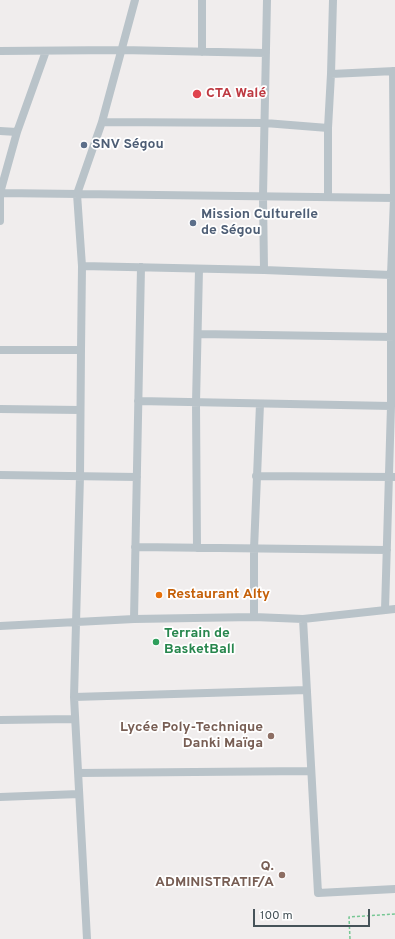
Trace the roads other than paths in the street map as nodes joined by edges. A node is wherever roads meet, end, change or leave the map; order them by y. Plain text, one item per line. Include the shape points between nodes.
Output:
1 (135, 0) edge
2 (202, 0) edge
3 (267, 0) edge
4 (332, 0) edge
5 (121, 50) junction
6 (0, 51) edge
7 (46, 51) junction
8 (202, 52) junction
9 (266, 53) junction
10 (394, 71) edge
11 (331, 74) junction
12 (102, 122) junction
13 (265, 123) junction
14 (328, 128) junction
15 (0, 131) edge
16 (17, 132) junction
17 (0, 193) edge
18 (77, 194) junction
19 (263, 196) junction
20 (328, 197) junction
21 (395, 198) edge
22 (0, 221) edge
23 (82, 266) junction
24 (141, 267) junction
25 (199, 269) junction
26 (264, 270) junction
27 (391, 275) junction
28 (198, 334) junction
29 (393, 337) edge
30 (0, 350) edge
31 (81, 350) junction
32 (138, 401) junction
33 (196, 403) junction
34 (260, 404) junction
35 (391, 406) junction
36 (0, 409) edge
37 (80, 410) junction
38 (0, 475) edge
39 (80, 476) junction
40 (256, 476) junction
41 (137, 477) junction
42 (391, 477) edge
43 (135, 547) junction
44 (197, 548) junction
45 (254, 548) junction
46 (387, 550) junction
47 (385, 610) junction
48 (395, 610) edge
49 (254, 617) junction
50 (134, 619) junction
51 (303, 619) junction
52 (75, 622) junction
53 (0, 626) edge
54 (307, 690) junction
55 (74, 697) junction
56 (75, 719) junction
57 (0, 720) edge
58 (311, 771) junction
59 (78, 773) junction
60 (79, 794) junction
61 (0, 797) edge
62 (395, 889) edge
63 (88, 939) edge

1 - 5 street
2 - 8 street
3 - 9 street
4 - 11 street
5 - 7 street
5 - 8 street
5 - 12 street
6 - 7 street
7 - 16 street
8 - 9 street
9 - 13 street
10 - 11 street
10 - 21 street
11 - 14 street
12 - 13 street
12 - 18 street
13 - 14 street
13 - 19 street
14 - 20 street
15 - 16 street
16 - 17 street
17 - 18 street
17 - 22 street
18 - 19 street
18 - 23 street
19 - 20 street
19 - 26 street
20 - 21 street
21 - 27 street
23 - 24 street
23 - 31 street
24 - 25 street
24 - 32 street
25 - 26 street
25 - 28 street
26 - 27 street
27 - 29 street
28 - 29 street
28 - 33 street
29 - 35 street
30 - 31 street
31 - 37 street
32 - 33 street
32 - 41 street
33 - 34 street
33 - 44 street
34 - 35 street
34 - 40 street
35 - 42 street
36 - 37 street
37 - 39 street
38 - 39 street
39 - 41 street
39 - 52 street
40 - 42 street
40 - 45 street
41 - 43 street
42 - 46 street
43 - 44 street
43 - 50 street
44 - 45 street
45 - 46 street
45 - 49 street
46 - 47 street
47 - 48 street
47 - 51 street
49 - 50 street
49 - 51 street
50 - 52 street
51 - 54 street
52 - 53 street
52 - 55 street
54 - 55 street
54 - 58 street
55 - 56 street
56 - 57 street
56 - 59 street
58 - 59 street
58 - 62 street via 318,893
59 - 60 street
60 - 61 street
60 - 63 street

